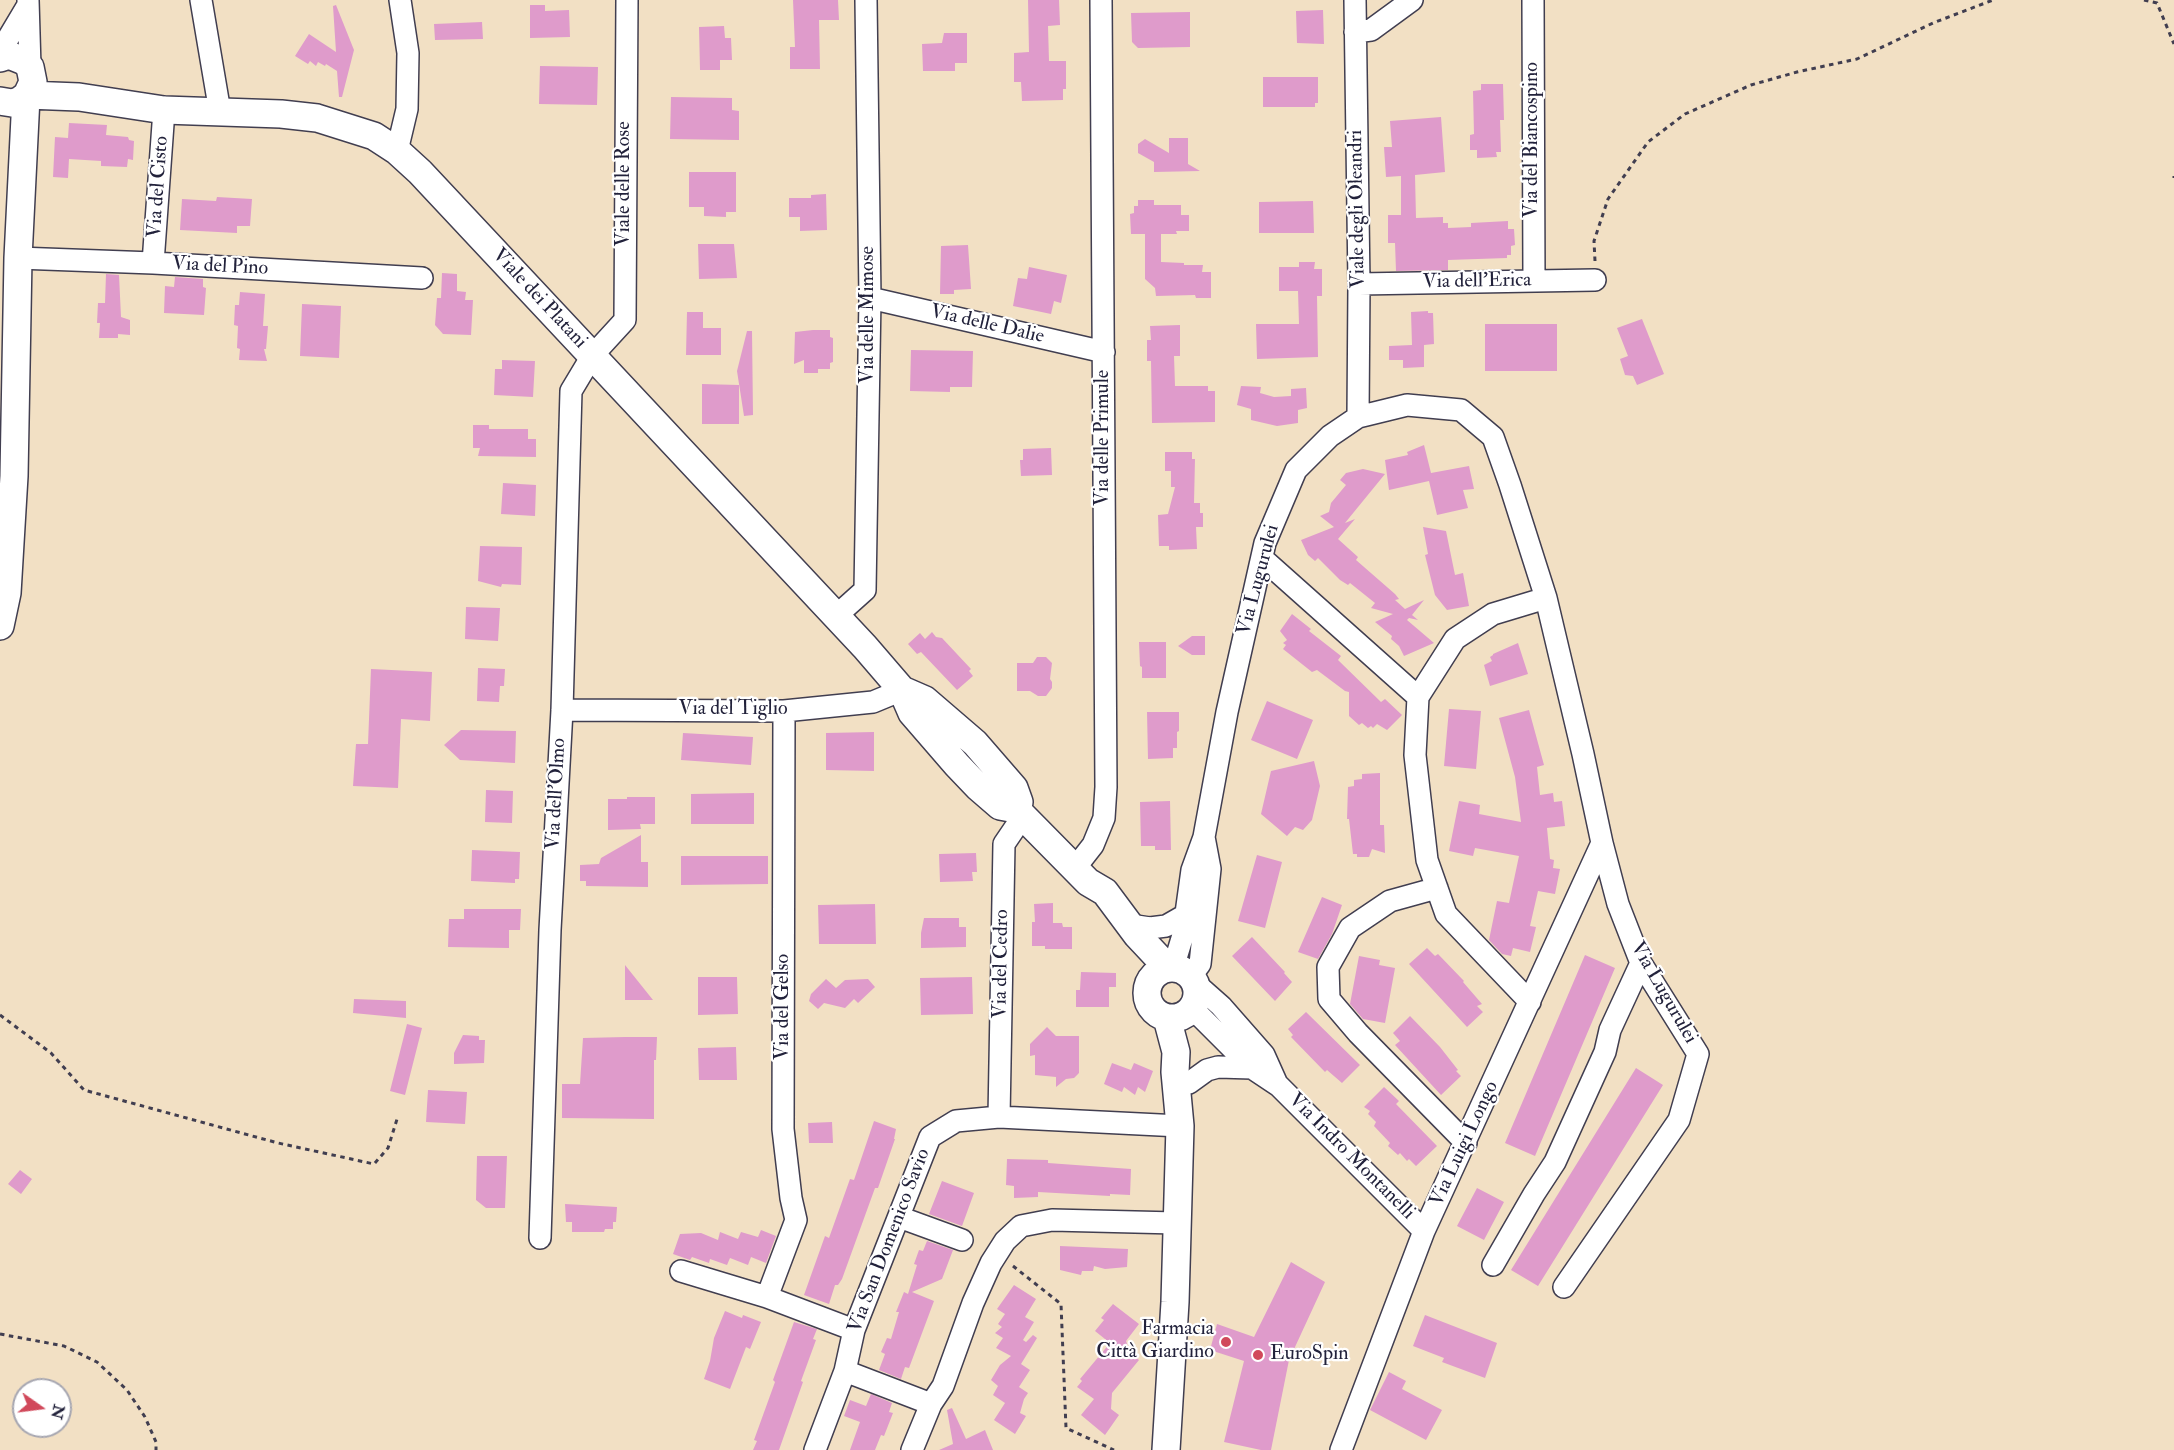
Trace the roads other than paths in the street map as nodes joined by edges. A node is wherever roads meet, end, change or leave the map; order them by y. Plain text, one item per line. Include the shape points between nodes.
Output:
1 (201, 0) edge
2 (400, 0) edge
3 (627, 0) edge
4 (866, 0) edge
5 (1101, 0) edge
6 (1355, 0) edge
7 (1412, 0) edge
8 (1533, 0) edge
9 (28, 2) edge
10 (1355, 32) junction
11 (0, 52) edge
12 (0, 58) edge
13 (30, 67) junction
14 (79, 97) junction
15 (14, 99) edge
16 (164, 110) junction
17 (220, 112) junction
18 (397, 151) junction
19 (18, 258) junction
20 (153, 263) junction
21 (422, 278) dead end
22 (1595, 280) road end
23 (1534, 281) junction
24 (1359, 284) junction
25 (870, 298) junction
26 (1104, 352) junction
27 (592, 356) junction
28 (1358, 417) junction
29 (1262, 558) junction
30 (1546, 598) junction
31 (836, 616) junction
32 (0, 626) edge
33 (902, 690) junction
34 (1418, 697) junction
35 (562, 710) junction
36 (784, 711) junction
37 (1019, 812) junction
38 (1204, 837) junction
39 (1602, 843) junction
40 (1081, 875) junction
41 (1437, 888) junction
42 (1187, 914) junction
43 (1130, 925) junction
44 (1641, 963) junction
45 (1178, 989) junction
46 (1530, 1002) junction
47 (1252, 1068) junction
48 (1189, 1083) junction
49 (1277, 1084) junction
50 (999, 1117) junction
51 (1180, 1126) junction
52 (1466, 1143) junction
53 (899, 1217) junction
54 (1176, 1223) junction
55 (1424, 1231) junction
56 (540, 1238) dead end
57 (962, 1240) dead end
58 (1493, 1265) dead end
59 (681, 1271) dead end
60 (1564, 1287) dead end
61 (767, 1297) junction
62 (854, 1330) junction
63 (845, 1371) junction
64 (931, 1404) junction
65 (815, 1450) edge
66 (912, 1450) edge
67 (1166, 1450) edge
68 (1341, 1450) edge

1 - 17 street
2 - 18 street via 408,53 407,109
3 - 27 street, Viale delle Rose via 624,320
4 - 25 street, Via delle Mimose
5 - 26 street, Via delle Primule
6 - 10 street, Viale degli Oleandri
7 - 10 street via 1371,30
8 - 23 street, Via del Biancospino
9 - 11 street
9 - 13 street
10 - 24 street, Viale degli Oleandri
12 - 13 main road, Viale dei Platani via 17,57
13 - 14 main road, Viale dei Platani
13 - 15 main road via 33,82
14 - 15 main road, Viale dei Platani
14 - 16 main road, Viale dei Platani
15 - 19 main road via 23,164
16 - 17 main road, Viale dei Platani
16 - 20 street, Via del Cisto
17 - 18 main road, Viale dei Platani via 317,118 374,136
18 - 27 main road, Viale dei Platani
19 - 20 street, Via del Pino
19 - 32 main road via 14,476 7,593
20 - 21 street, Via del Pino
22 - 23 street, Via dell'Erica
23 - 24 street, Via dell'Erica
24 - 28 street, Viale degli Oleandri
25 - 26 street, Via delle Dalie
25 - 31 street, Via delle Mimose via 866,590
26 - 40 street, Via delle Primule via 1106,788 1104,818
27 - 31 main road, Viale dei Platani
27 - 35 street, Via dell'Olmo via 571,391
28 - 29 street, Via Lugurulei via 1330,436 1296,470
28 - 30 street, Via Lugurulei via 1407,405 1461,410 1493,437
29 - 34 street
29 - 38 street, Via Lugurulei
30 - 34 street via 1493,614 1455,639
30 - 39 street, Via Lugurulei
31 - 33 main road, Viale dei Platani
33 - 36 street, Via del Tiglio via 873,702
33 - 37 main road, Viale dei Platani via 925,700 975,743 1014,788
34 - 41 street via 1415,755 1427,860
35 - 36 street, Via del Tiglio
35 - 56 street, Via dell'Olmo
36 - 61 street, Via del Gelso via 783,1128 796,1220
37 - 40 main road, Viale dei Platani
37 - 50 street, Via del Cedro via 1004,844
38 - 42 street, Via Lugurulei via 1192,870
38 - 45 street, Via Lugurulei via 1210,869 1200,964
39 - 44 street, Via Lugurulei via 1618,904
39 - 46 street, Via Luigi Longo
40 - 43 main road, Viale dei Platani via 1105,892
40 - 45 main road, Viale dei Platani via 1097,908 1127,948
41 - 46 street via 1446,914
41 - 52 street via 1390,901 1350,928 1328,967 1329,999
42 - 43 street via 1166,926
42 - 45 street, Via Lugurulei
43 - 45 main road, Viale dei Platani
44 - 58 street via 1555,1162
44 - 60 street, Via Lugurulei via 1698,1054 1679,1120
45 - 47 street, Via Indro Montanelli
45 - 48 main road
45 - 49 street, Via Indro Montanelli via 1221,1006 1264,1055
45 - 51 main road via 1175,1072
46 - 52 street, Via Luigi Longo
47 - 48 street via 1218,1067
47 - 49 street, Via Indro Montanelli
48 - 51 main road
49 - 55 street, Via Indro Montanelli
50 - 51 street, Via San Domenico Savio
50 - 53 street, Via San Domenico Savio via 956,1121 930,1137
51 - 54 main road
52 - 55 street, Via Luigi Longo
53 - 57 street
53 - 62 street, Via San Domenico Savio
54 - 64 street via 1052,1220 1022,1226 997,1254 974,1302 944,1386
54 - 67 main road
55 - 68 street, Via Luigi Longo
59 - 61 street
61 - 62 street
62 - 63 street, Via San Domenico Savio
63 - 64 street
63 - 65 street, Via San Domenico Savio
64 - 66 street

